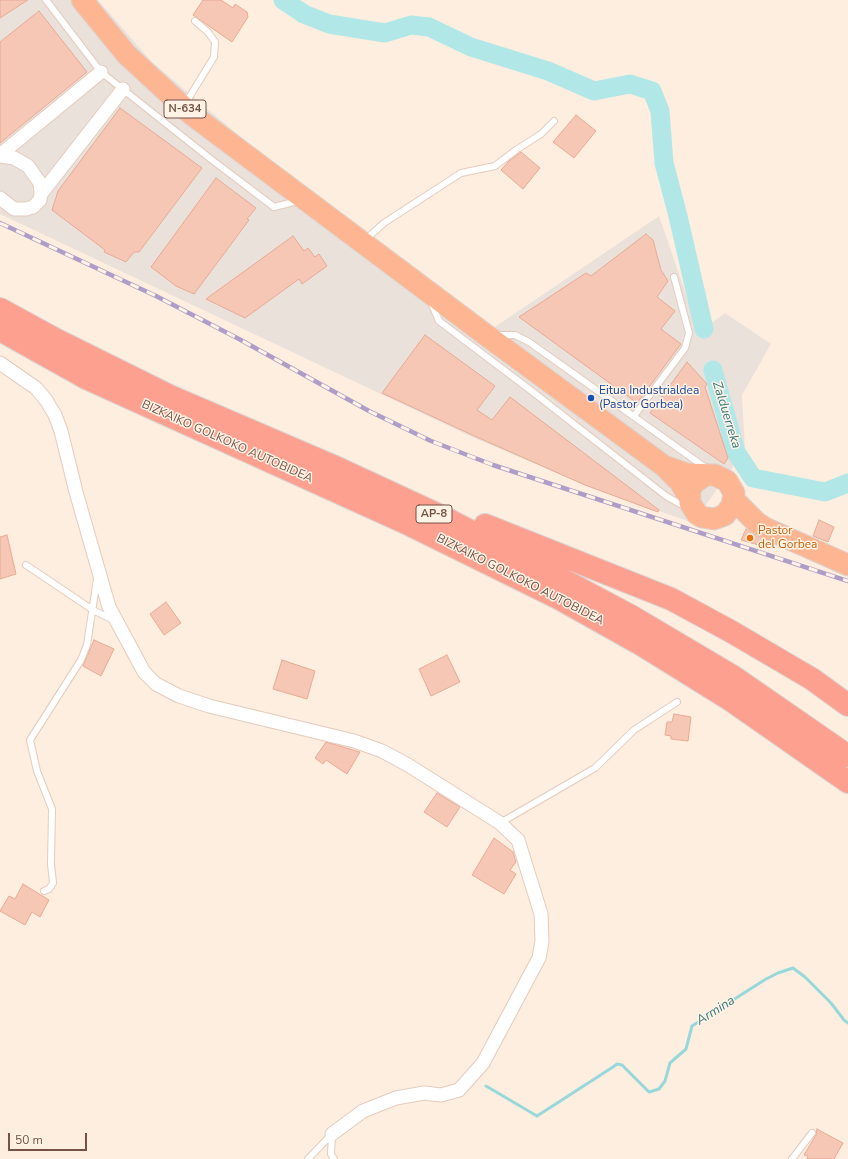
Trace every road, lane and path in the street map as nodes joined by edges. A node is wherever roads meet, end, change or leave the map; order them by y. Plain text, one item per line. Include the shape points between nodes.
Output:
1 (46, 0) edge
2 (82, 0) edge
3 (195, 21) dead end
4 (101, 72) junction
5 (123, 89) junction
6 (183, 107) junction
7 (554, 121) dead end
8 (0, 156) edge
9 (41, 194) junction
10 (0, 198) edge
11 (305, 200) junction
12 (362, 243) junction
13 (674, 277) dead end
14 (427, 292) junction
15 (0, 309) edge
16 (0, 330) edge
17 (486, 336) junction
18 (0, 363) edge
19 (634, 416) junction
20 (333, 466) junction
21 (664, 466) junction
22 (711, 475) junction
23 (734, 500) junction
24 (693, 505) junction
25 (720, 518) junction
26 (756, 522) junction
27 (26, 565) dead end
28 (848, 565) edge
29 (98, 571) junction
30 (93, 610) junction
31 (117, 622) junction
32 (677, 702) dead end
33 (848, 705) edge
34 (804, 752) junction
35 (848, 756) edge
36 (848, 782) edge
37 (848, 795) edge
38 (500, 823) junction
39 (44, 892) dead end
40 (812, 1133) dead end
41 (332, 1134) junction
42 (308, 1159) edge
43 (334, 1159) edge
44 (792, 1159) edge

1 - 4 lane
2 - 6 highway, N-634 via 127,55
3 - 6 lane via 215,42 214,57
4 - 5 lane
4 - 8 street
5 - 9 street
5 - 11 lane via 274,207
6 - 11 highway, N-634
7 - 12 lane via 541,134 494,166 461,173 448,181 384,223
8 - 9 street via 14,158 28,166 40,183
9 - 10 street via 40,200 33,207 26,209 14,209
11 - 12 highway, N-634
12 - 14 highway, N-634
13 - 19 lane via 689,333 685,348
14 - 17 highway, N-634
14 - 24 lane via 439,321 666,496
15 - 20 highway, BIZKAIKO GOLKOKO AUTOBIDEA / AP-8 via 170,396
16 - 34 highway, BIZKAIKO GOLKOKO AUTOBIDEA / AP-8 via 86,378 406,523 560,599 642,645 729,699
17 - 19 lane via 515,335 530,342
17 - 21 highway, N-634
18 - 29 street via 36,388 55,415
19 - 22 lane
20 - 33 highway via 671,599 812,678
20 - 35 highway, BIZKAIKO GOLKOKO AUTOBIDEA / AP-8 via 442,517 631,616 734,677
21 - 22 highway, N-634 via 687,474
21 - 24 highway, N-634 via 680,482
22 - 23 highway via 722,477 731,486
22 - 24 highway via 694,483
23 - 25 highway via 729,510
23 - 26 highway
24 - 25 highway via 708,519
25 - 26 highway
26 - 28 highway
27 - 30 lane
29 - 30 lane
29 - 31 street via 109,607
30 - 31 lane
30 - 39 lane via 88,645 81,660 30,740 37,771 52,809 53,883
31 - 38 street via 144,672 162,687 179,696 209,706 354,740 382,751
32 - 38 lane via 634,730 595,768
34 - 36 highway, BIZKAIKO GOLKOKO AUTOBIDEA / AP-8
34 - 37 highway
38 - 41 street via 518,840 541,914 542,941 539,958 520,996 483,1063 459,1090 442,1095 424,1093 396,1098 363,1111
40 - 44 lane
41 - 42 lane
41 - 43 lane via 331,1154

